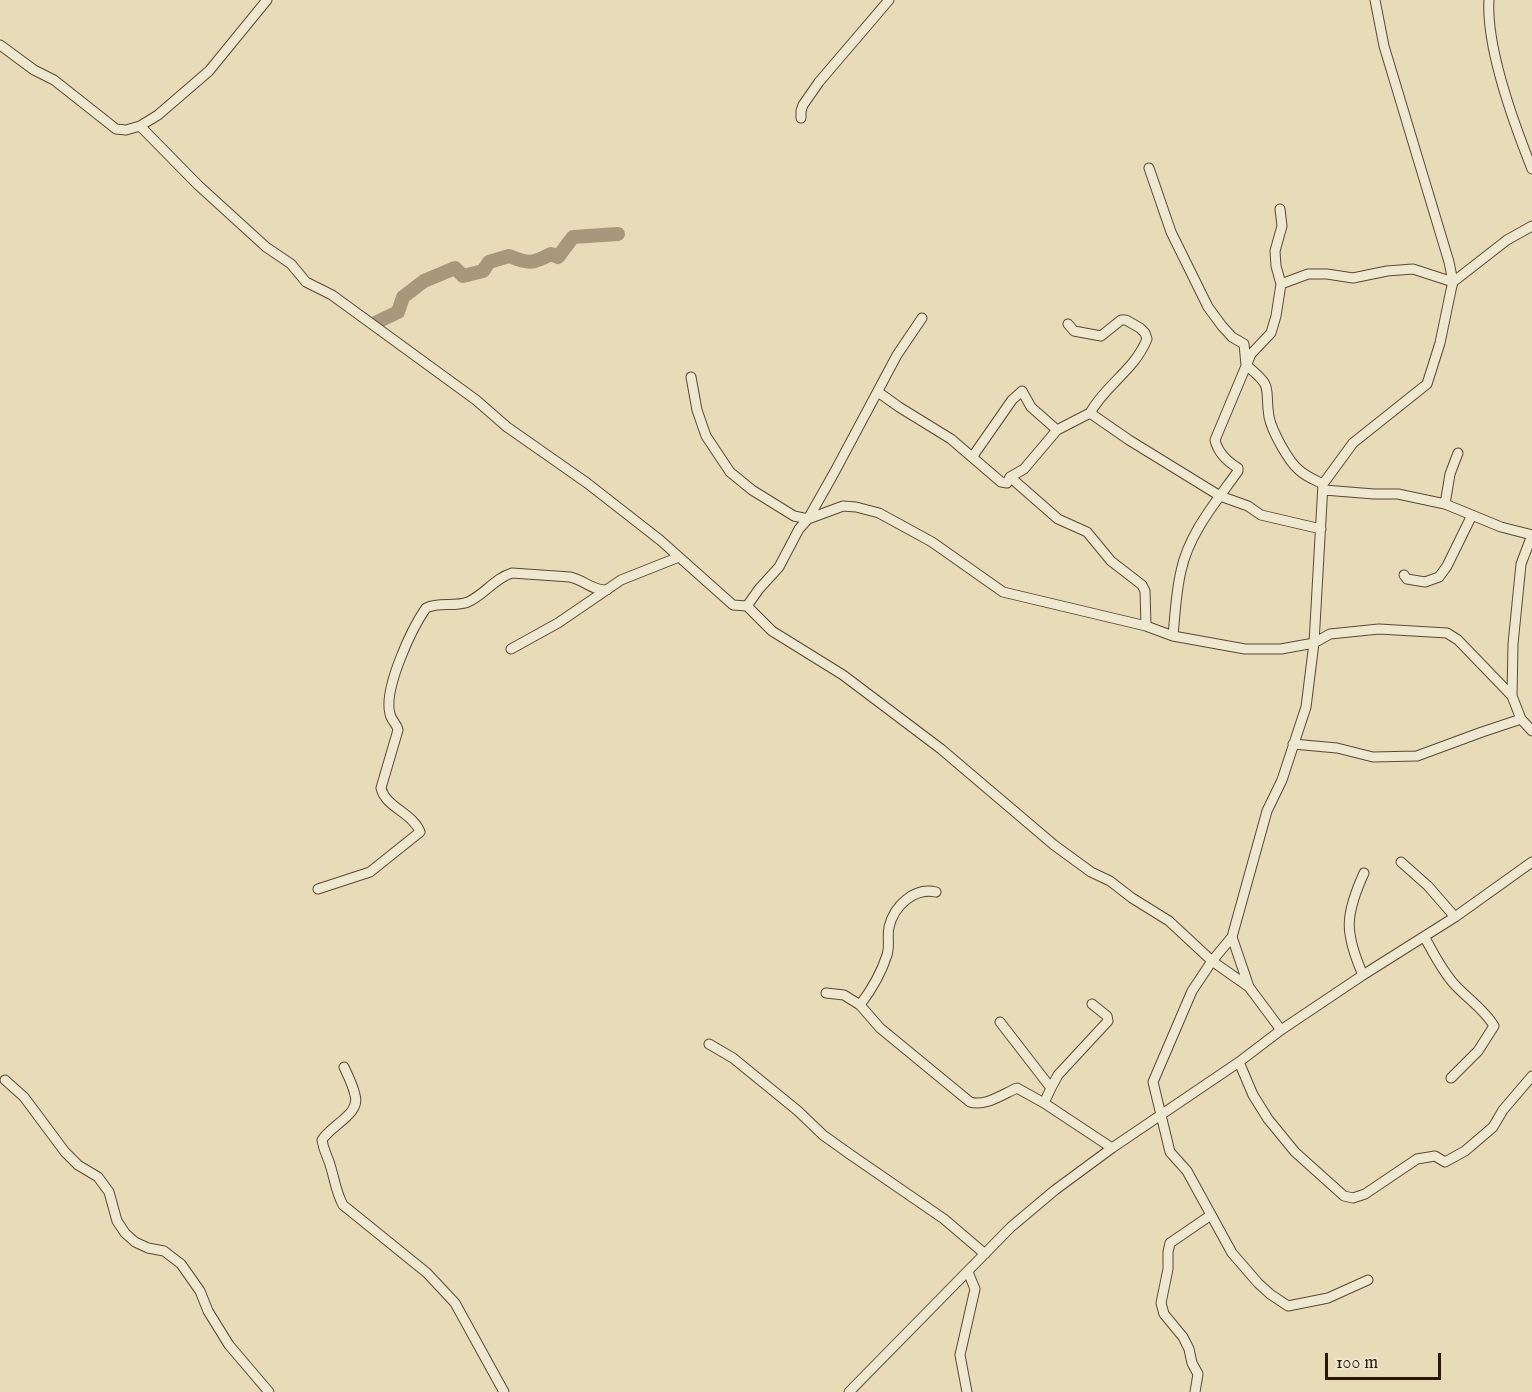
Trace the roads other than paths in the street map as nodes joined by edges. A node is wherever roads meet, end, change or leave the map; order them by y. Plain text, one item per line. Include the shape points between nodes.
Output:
1 (267, 0) edge
2 (889, 0) edge
3 (1375, 0) edge
4 (1489, 0) edge
5 (0, 45) edge
6 (801, 118) dead end
7 (140, 126) junction
8 (1149, 168) dead end
9 (1532, 169) edge
10 (1281, 209) dead end
11 (1532, 225) edge
12 (1453, 282) junction
13 (1281, 284) junction
14 (922, 318) dead end
15 (1068, 324) dead end
16 (1246, 365) junction
17 (692, 377) dead end
18 (878, 392) junction
19 (1090, 413) junction
20 (1058, 430) junction
21 (1458, 453) dead end
22 (973, 456) junction
23 (1010, 477) junction
24 (1323, 487) junction
25 (1220, 496) junction
26 (1445, 504) junction
27 (1472, 515) junction
28 (808, 519) junction
29 (1321, 529) junction
30 (1532, 535) edge
31 (679, 557) junction
32 (1404, 575) dead end
33 (607, 590) junction
34 (747, 606) junction
35 (1146, 626) junction
36 (1173, 636) junction
37 (1314, 643) junction
38 (511, 649) dead end
39 (1512, 696) junction
40 (1521, 719) junction
41 (1532, 731) edge
42 (1293, 744) junction
43 (1401, 862) dead end
44 (1532, 862) edge
45 (1364, 873) dead end
46 (318, 889) dead end
47 (936, 892) dead end
48 (1455, 918) junction
49 (1232, 937) junction
50 (1425, 938) junction
51 (1212, 961) junction
52 (1363, 975) junction
53 (1249, 987) junction
54 (826, 993) dead end
55 (1092, 1004) dead end
56 (860, 1005) junction
57 (1000, 1022) dead end
58 (1281, 1030) junction
59 (709, 1044) dead end
60 (1239, 1062) junction
61 (344, 1067) dead end
62 (1532, 1076) edge
63 (1451, 1078) dead end
64 (5, 1080) dead end
65 (1051, 1088) junction
66 (1044, 1102) junction
67 (1161, 1116) junction
68 (1112, 1148) junction
69 (1211, 1215) junction
70 (985, 1254) junction
71 (968, 1272) junction
72 (1368, 1280) dead end
73 (269, 1392) edge
74 (504, 1392) edge
75 (849, 1392) edge
76 (967, 1392) edge
77 (1195, 1392) edge

1 - 7 street via 209,71
2 - 6 street via 819,82 803,105
3 - 12 street via 1384,46
4 - 9 street via 1497,62
5 - 7 street via 54,80 116,129
7 - 31 street via 198,185 266,247 291,264 306,282 332,295 476,400
8 - 16 street via 1171,232 1222,327 1244,344
10 - 13 street via 1282,226 1275,251
11 - 12 street
12 - 13 street via 1413,269 1353,278 1308,274
12 - 24 street via 1427,384 1353,442
13 - 16 street via 1271,333
14 - 18 street
15 - 19 street via 1074,331 1101,336 1126,320 1140,328 1147,339 1130,369 1098,398
16 - 24 street via 1268,387 1269,419 1290,461
16 - 25 street via 1215,440 1228,461 1238,468
17 - 28 street via 706,436 730,472 794,516
18 - 22 street
18 - 28 street
19 - 20 street
19 - 25 street
20 - 22 street via 1031,407 1022,391
20 - 23 street via 1024,469
21 - 26 street
22 - 23 street via 1002,482 1007,483
23 - 35 street via 1058,519 1087,531 1111,561 1142,585
24 - 26 street via 1374,495 1398,494
24 - 29 street
25 - 29 street via 1261,515
25 - 36 street via 1198,527 1181,570
26 - 27 street
27 - 30 street
27 - 32 street via 1439,577 1425,582
28 - 34 street via 779,567
28 - 35 street via 843,506 879,513 932,542 1003,592
29 - 37 street
30 - 39 street via 1521,564
31 - 33 street via 621,580
31 - 34 street via 733,605
33 - 38 street
33 - 46 street via 598,591 570,577 512,573 470,601 426,608 394,677 390,714 398,730 381,788 420,832 370,872
34 - 51 street via 772,631 843,675 941,749 1054,845 1169,921
35 - 36 street
36 - 37 street via 1245,650
37 - 39 street via 1330,634 1379,629 1447,633 1458,639
37 - 42 street via 1309,689
39 - 40 street
40 - 41 street
40 - 42 street via 1417,756 1374,757 1338,748
42 - 49 street via 1267,811
43 - 48 street
44 - 48 street
45 - 52 street via 1351,905 1348,928 1351,949
47 - 56 street via 920,891 900,906 889,927 888,952 875,985
48 - 50 street
49 - 51 street
49 - 53 street
50 - 52 street
50 - 63 street via 1443,970 1494,1026 1478,1052
51 - 53 street
51 - 67 street via 1192,991 1153,1082
52 - 58 street
53 - 58 street
54 - 56 street via 844,995
55 - 65 street via 1108,1021
56 - 66 street via 880,1028 970,1102 977,1105 1017,1088
57 - 65 street
58 - 60 street
59 - 70 street via 733,1058 823,1135 944,1219
60 - 62 street via 1260,1107 1284,1139 1335,1189 1353,1198 1417,1159 1435,1156 1445,1162 1465,1151 1493,1126
60 - 67 street
61 - 74 street via 357,1097 355,1105 352,1113 333,1126 322,1140 336,1193 343,1205 427,1273 454,1303
64 - 73 street via 24,1096 65,1152 98,1177 109,1192 117,1221 125,1233 142,1245 164,1251 181,1264 229,1346
65 - 66 street
66 - 68 street
67 - 68 street
67 - 69 street via 1170,1152 1187,1171
68 - 70 street via 1055,1190
69 - 72 street via 1232,1254 1284,1304 1328,1298
69 - 77 street via 1170,1243 1161,1303 1164,1314 1189,1349 1198,1374
70 - 71 street
71 - 75 street
71 - 76 street via 975,1289 960,1355

